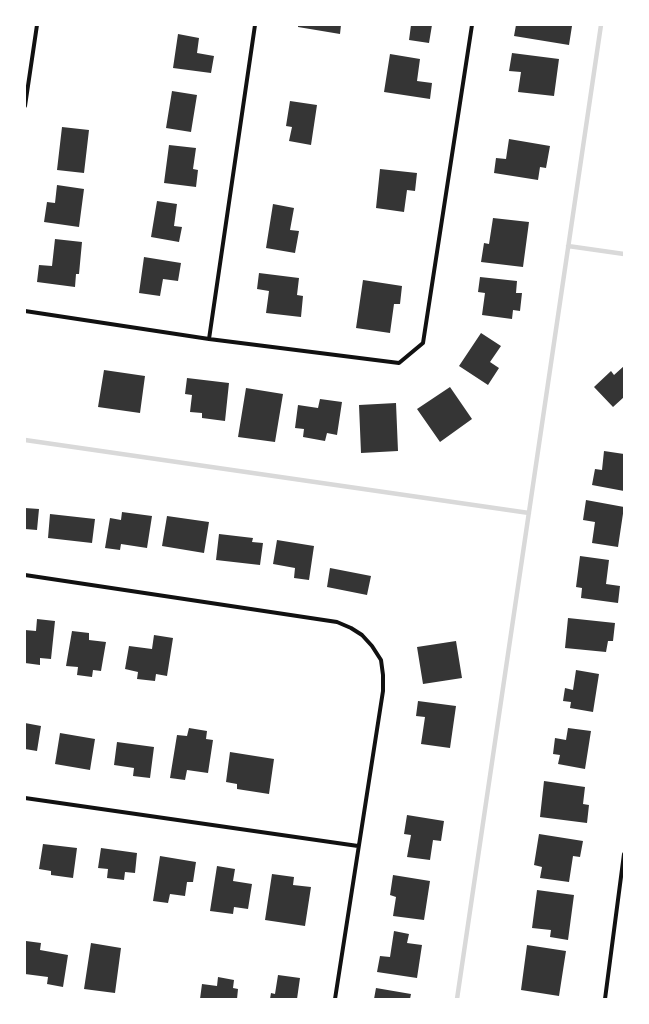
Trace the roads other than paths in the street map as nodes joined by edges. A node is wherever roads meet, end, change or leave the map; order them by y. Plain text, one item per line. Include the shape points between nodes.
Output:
1 (37, 25) edge
2 (255, 25) edge
3 (472, 25) edge
4 (25, 106) edge
5 (25, 311) edge
6 (209, 339) junction
7 (25, 575) edge
8 (25, 798) edge
9 (358, 846) junction
10 (624, 854) edge
11 (335, 999) edge
12 (605, 999) edge

1 - 4 street
2 - 6 street
3 - 6 street via 423,343 399,363
5 - 6 street
7 - 9 street via 337,622 362,635 381,660 383,691
8 - 9 street
9 - 11 street
10 - 12 street

